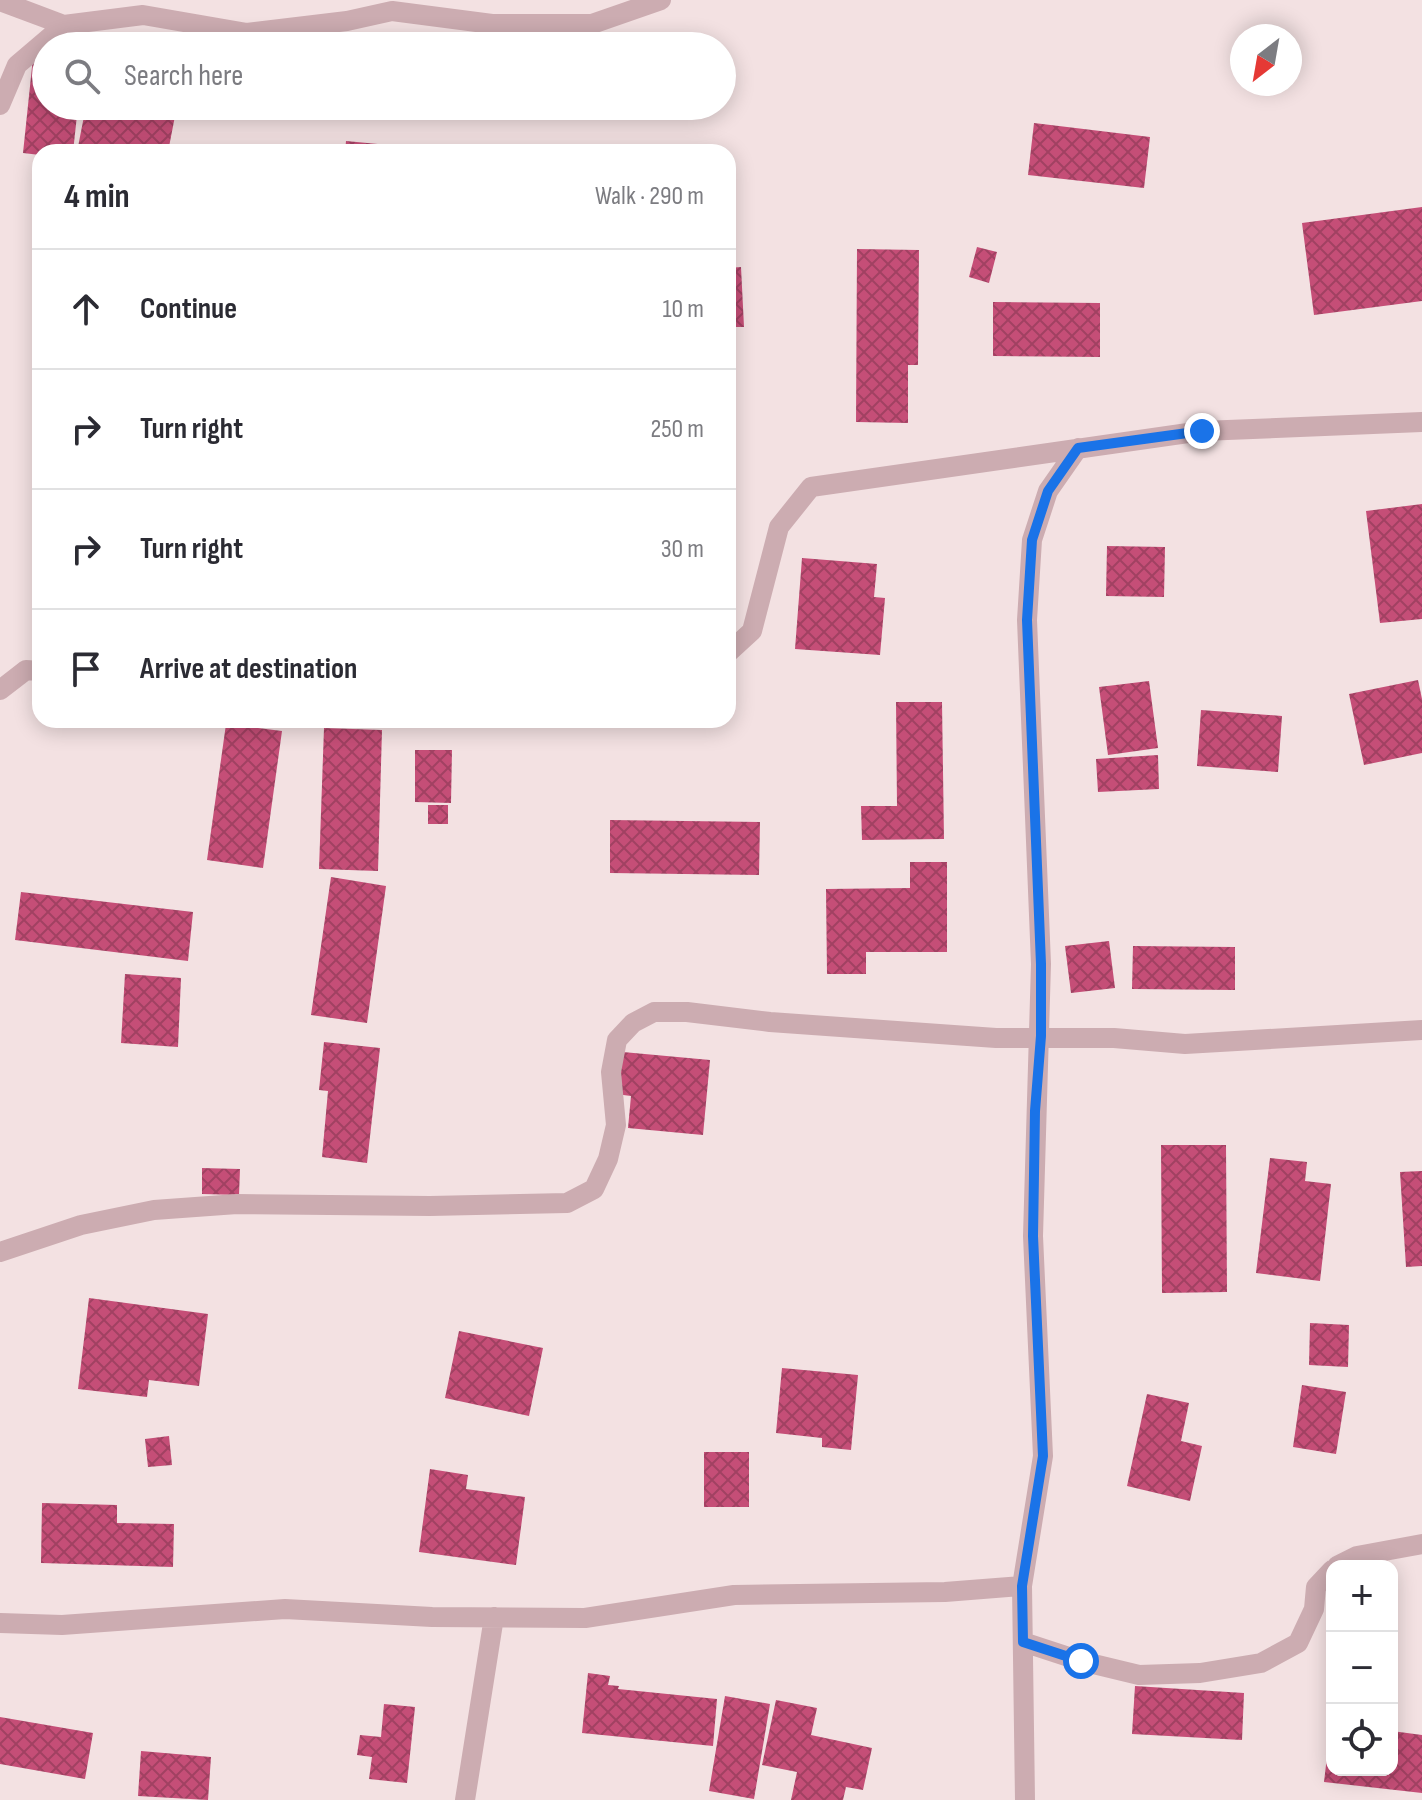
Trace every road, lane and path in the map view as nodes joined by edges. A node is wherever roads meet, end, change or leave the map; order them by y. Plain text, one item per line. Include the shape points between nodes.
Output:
1 (661, 0) edge
2 (0, 1) edge
3 (64, 25) junction
4 (56, 32) edge
5 (241, 32) edge
6 (255, 32) edge
7 (32, 52) edge
8 (0, 105) edge
9 (1422, 422) edge
10 (1078, 448) junction
11 (736, 646) edge
12 (32, 670) edge
13 (0, 690) edge
14 (1422, 1030) edge
15 (1041, 1036) junction
16 (0, 1252) edge
17 (1422, 1544) edge
18 (1349, 1560) edge
19 (1326, 1576) edge
20 (1022, 1586) junction
21 (494, 1617) junction
22 (0, 1623) edge
23 (1023, 1642) junction
24 (465, 1800) edge
25 (1025, 1800) edge

1 - 6 street via 592,24 492,24 392,11
2 - 3 street
3 - 4 street
3 - 5 street via 143,15
7 - 8 street via 17,65
9 - 10 street via 1202,431
10 - 11 street via 811,487 779,527 752,631
10 - 15 street via 1048,491 1032,540 1028,604
12 - 13 street
14 - 15 street via 1185,1044
15 - 16 street via 996,1038 654,1012 617,1040 611,1072 616,1125 608,1159 594,1189 567,1203 237,1204 154,1210 81,1225
15 - 20 street via 1033,1236 1043,1456
17 - 18 street
19 - 23 street via 1316,1587 1314,1609 1298,1643 1261,1663 1139,1675
20 - 21 street via 734,1595 585,1618
20 - 23 street
21 - 22 street via 285,1609 62,1625
21 - 24 street
23 - 25 street

